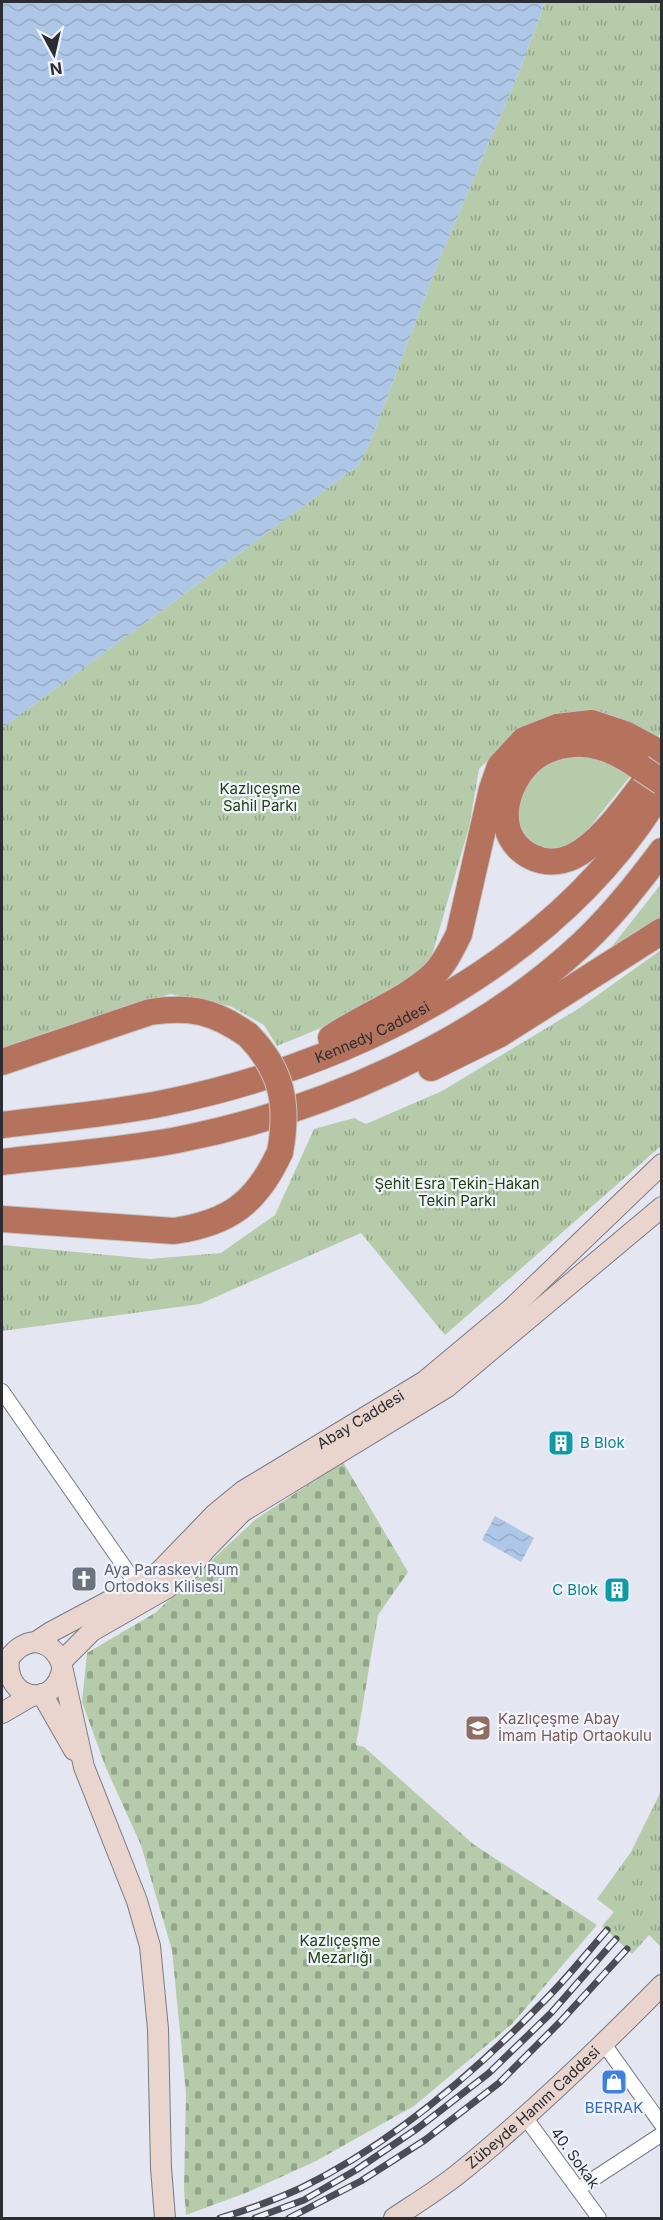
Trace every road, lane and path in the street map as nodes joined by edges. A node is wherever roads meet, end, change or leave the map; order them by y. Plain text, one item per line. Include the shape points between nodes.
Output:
1 (655, 758) edge
2 (662, 782) edge
3 (662, 789) edge
4 (662, 851) edge
5 (662, 931) edge
6 (2, 1062) edge
7 (299, 1065) junction
8 (357, 1083) junction
9 (2, 1125) edge
10 (2, 1162) edge
11 (662, 1164) edge
12 (662, 1176) edge
13 (662, 1207) edge
14 (609, 1215) junction
15 (2, 1219) edge
16 (2, 1391) edge
17 (137, 1585) junction
18 (36, 1642) junction
19 (5, 1662) edge
20 (62, 1666) junction
21 (38, 1695) junction
22 (2, 1713) edge
23 (84, 1767) junction
24 (662, 1985) edge
25 (604, 2044) junction
26 (525, 2117) junction
27 (662, 2125) edge
28 (662, 2134) edge
29 (578, 2189) junction
30 (165, 2218) edge
31 (394, 2218) edge
32 (599, 2218) edge

1 - 1 highway via 602,835 571,857 556,862 537,860 522,852 511,839 506,827 506,804 520,775 535,757 568,745 584,744 620,755
1 - 2 highway, bridge
1 - 7 highway via 625,734 592,723 557,727 524,740 500,766 492,789 459,934 450,953 412,992 336,1035
3 - 7 highway, Kennedy Caddesi via 637,827 586,888 515,948 436,1001 376,1033
4 - 8 highway via 616,910 553,970 477,1025
5 - 8 highway via 500,1034 445,1062 410,1076
6 - 15 highway, bridge via 150,1012 198,1010 248,1035 269,1061 281,1092 283,1123 280,1152 250,1200 199,1227 174,1231
7 - 9 highway, Kennedy Caddesi via 163,1103
8 - 10 highway via 266,1118 178,1139
11 - 14 main road, Abay Caddesi
12 - 14 main road
13 - 20 main road, Abay Caddesi via 447,1387 242,1512 188,1571 167,1588 92,1631
14 - 17 main road, Abay Caddesi via 510,1310 425,1381 243,1491 159,1572
16 - 17 street
17 - 18 main road, Abay Caddesi
18 - 19 main road via 18,1649
18 - 20 main road via 52,1648
19 - 21 main road via 12,1683
20 - 21 main road via 56,1686
20 - 23 main road
21 - 22 main road
21 - 23 main road
23 - 30 main road via 137,1901 150,1946 158,2029
24 - 25 main road, Zübeyde Hanım Caddesi
25 - 26 main road, Zübeyde Hanım Caddesi
25 - 27 street
26 - 29 street, 40. Sokak
26 - 31 main road, Zübeyde Hanım Caddesi via 456,2175
28 - 29 street
29 - 32 street, 40. Sokak

